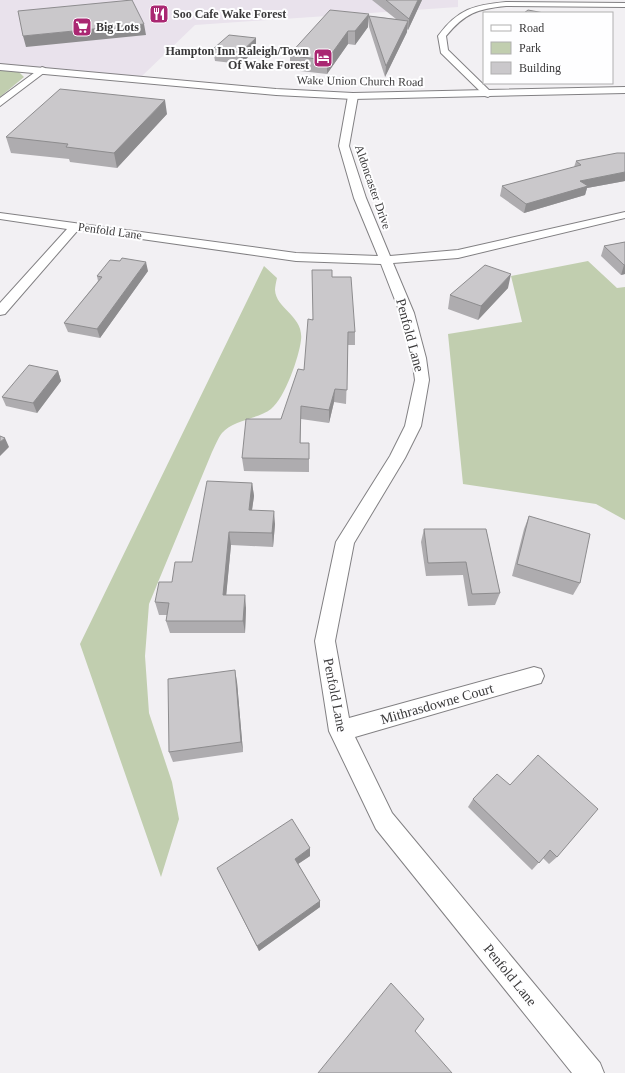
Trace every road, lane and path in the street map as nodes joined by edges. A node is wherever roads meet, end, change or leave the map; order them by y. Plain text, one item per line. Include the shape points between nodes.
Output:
1 (625, 5) edge
2 (0, 66) edge
3 (42, 70) junction
4 (625, 90) edge
5 (488, 94) junction
6 (353, 96) junction
7 (0, 103) edge
8 (625, 215) edge
9 (0, 216) edge
10 (76, 226) junction
11 (386, 260) junction
12 (0, 310) edge
13 (534, 676) dead end
14 (340, 731) junction
15 (590, 1073) edge

1 - 5 street via 506,4 471,10 463,14 442,36 444,51
2 - 3 street, Wake Union Church Road
3 - 6 street, Wake Union Church Road via 276,92
3 - 7 street
4 - 5 street, Wake Union Church Road
5 - 6 street, Wake Union Church Road
6 - 11 street, Aldoncaster Drive via 344,146 360,198
8 - 11 street, Penfold Lane via 458,254
9 - 10 street, Penfold Lane
10 - 11 street, Penfold Lane via 296,257
10 - 12 street
11 - 14 street, Penfold Lane via 407,313 422,380 413,426 397,458 345,542 325,641
13 - 14 street, Mithrasdowne Court
14 - 15 street, Penfold Lane via 384,821

